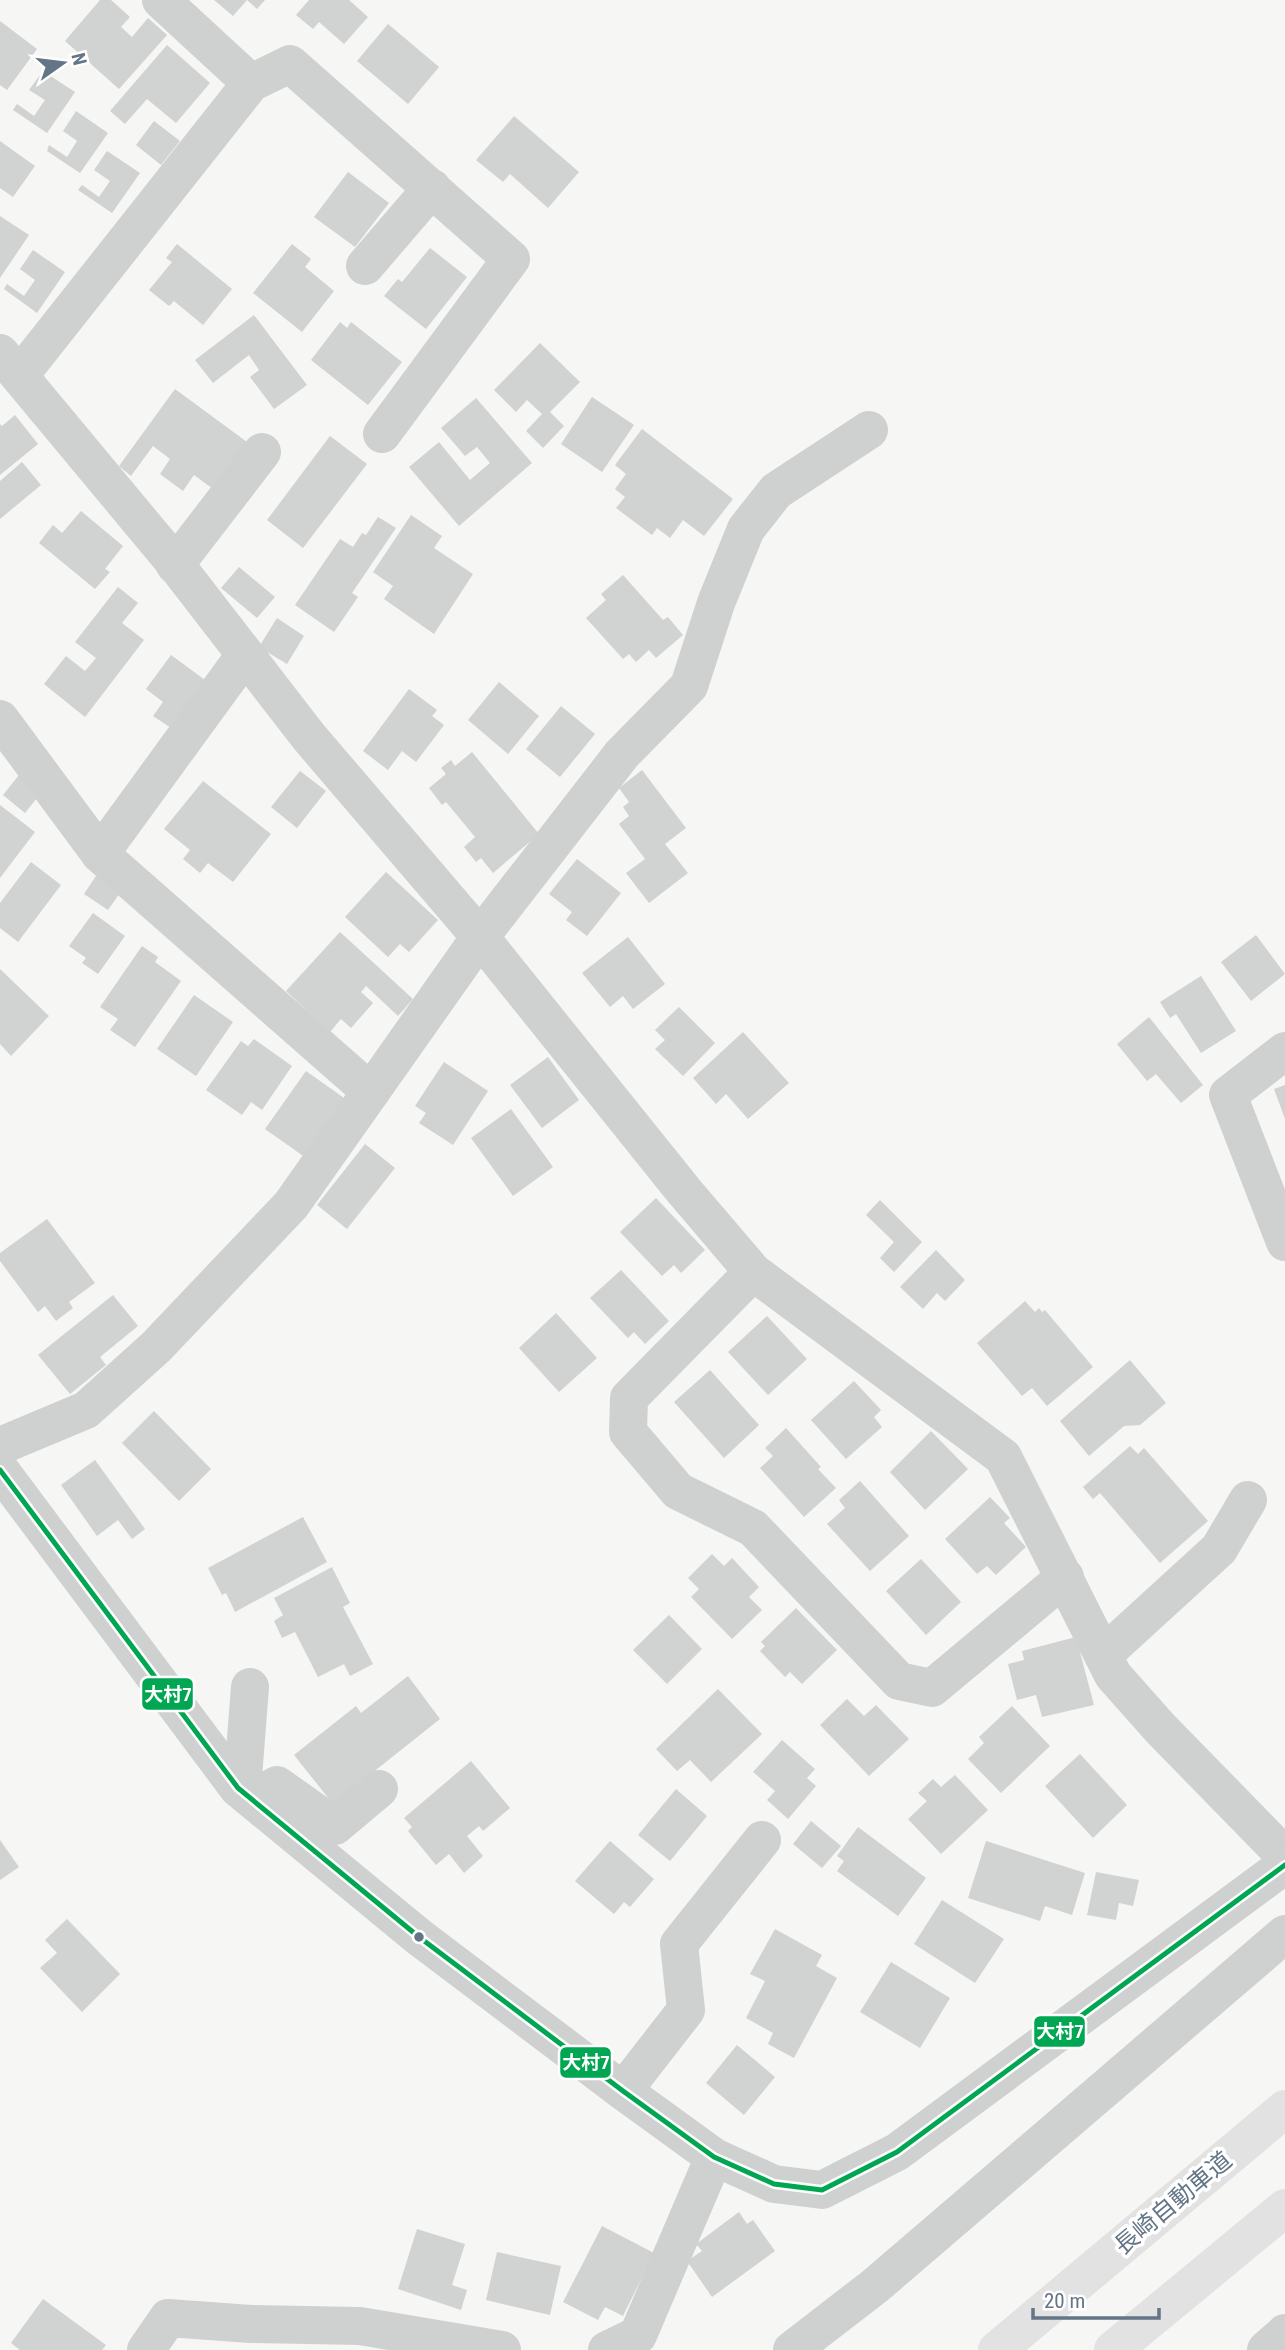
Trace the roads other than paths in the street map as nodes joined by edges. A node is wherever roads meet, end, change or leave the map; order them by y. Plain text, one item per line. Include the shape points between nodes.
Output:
1 (161, 0) edge
2 (251, 83) junction
3 (432, 188) junction
4 (365, 265) dead end
5 (10, 364) edge
6 (869, 430) dead end
7 (382, 434) dead end
8 (262, 452) dead end
9 (175, 565) junction
10 (245, 655) junction
11 (0, 719) edge
12 (100, 854) junction
13 (480, 937) junction
14 (1285, 1051) edge
15 (371, 1091) junction
16 (1285, 1242) edge
17 (753, 1272) junction
18 (0, 1446) edge
19 (0, 1469) edge
20 (1248, 1500) dead end
21 (1065, 1577) junction
22 (1103, 1655) junction
23 (250, 1687) dead end
24 (379, 1789) dead end
25 (247, 1795) junction
26 (762, 1840) dead end
27 (1285, 1856) edge
28 (1285, 1865) edge
29 (1285, 1934) edge
30 (623, 2091) junction
31 (1285, 2109) edge
32 (714, 2157) junction
33 (1285, 2208) edge
34 (1285, 2333) edge
35 (146, 2350) edge
36 (502, 2350) edge
37 (607, 2350) edge
38 (792, 2350) edge
39 (997, 2350) edge
40 (1113, 2350) edge
41 (1266, 2350) edge

1 - 2 street
2 - 3 street via 290,64
2 - 5 street
3 - 4 street
3 - 7 street via 511,259
5 - 9 street
6 - 13 street via 776,491 746,529 688,686 622,754
8 - 9 street
9 - 10 street
10 - 12 street
10 - 13 street
11 - 12 street
12 - 15 street
13 - 15 street
13 - 17 street
14 - 16 street via 1228,1095
15 - 18 street via 291,1205 156,1347 86,1410
17 - 21 street via 1003,1457
17 - 21 street via 629,1398 628,1432 678,1491 753,1528 899,1681 932,1688
19 - 25 street
20 - 22 street via 1219,1549
21 - 22 street
22 - 27 street via 1113,1675 1160,1728
23 - 25 street
24 - 25 street via 335,1826 277,1785
25 - 30 street via 419,1937
26 - 30 street via 679,1944 686,2010
28 - 32 street via 876,2163 822,2190 774,2184
29 - 38 street via 875,2286
30 - 32 street
31 - 39 highway, 長崎自動車道
32 - 37 street via 638,2335
33 - 40 highway
34 - 41 street
35 - 36 street via 168,2318 360,2326

